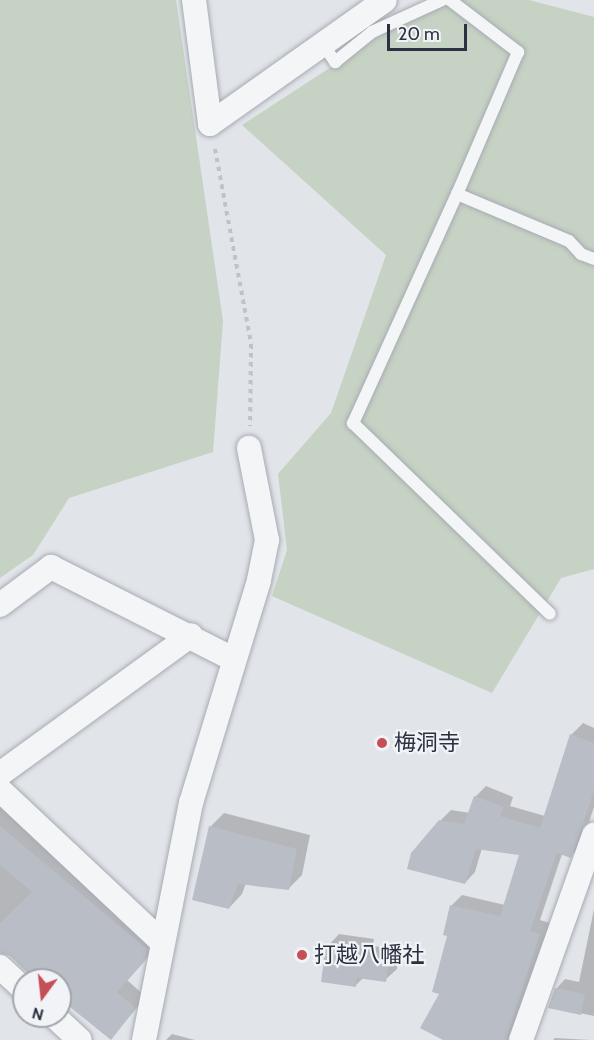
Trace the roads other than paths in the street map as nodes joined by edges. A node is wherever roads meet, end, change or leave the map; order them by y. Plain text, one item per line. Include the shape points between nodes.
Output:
1 (385, 0) edge
2 (442, 0) edge
3 (450, 0) edge
4 (197, 2) edge
5 (323, 44) junction
6 (457, 194) junction
7 (594, 259) edge
8 (249, 448) road end
9 (0, 605) edge
10 (550, 614) dead end
11 (191, 635) junction
12 (233, 659) junction
13 (0, 774) edge
14 (0, 790) edge
15 (594, 835) edge
16 (162, 942) junction
17 (0, 967) edge
18 (12, 978) edge
19 (67, 1028) edge
20 (80, 1040) edge
21 (144, 1040) edge
22 (521, 1040) edge

1 - 5 street
2 - 5 lane via 372,32 335,62
3 - 6 lane via 518,52
4 - 5 street via 210,124
6 - 7 lane via 569,241 580,254
6 - 10 lane via 353,423
8 - 12 street via 267,540 259,580
9 - 11 street via 51,567
11 - 12 street
11 - 13 street
12 - 16 street via 191,803
14 - 16 street
15 - 22 street
16 - 21 street
17 - 18 street
19 - 20 street

